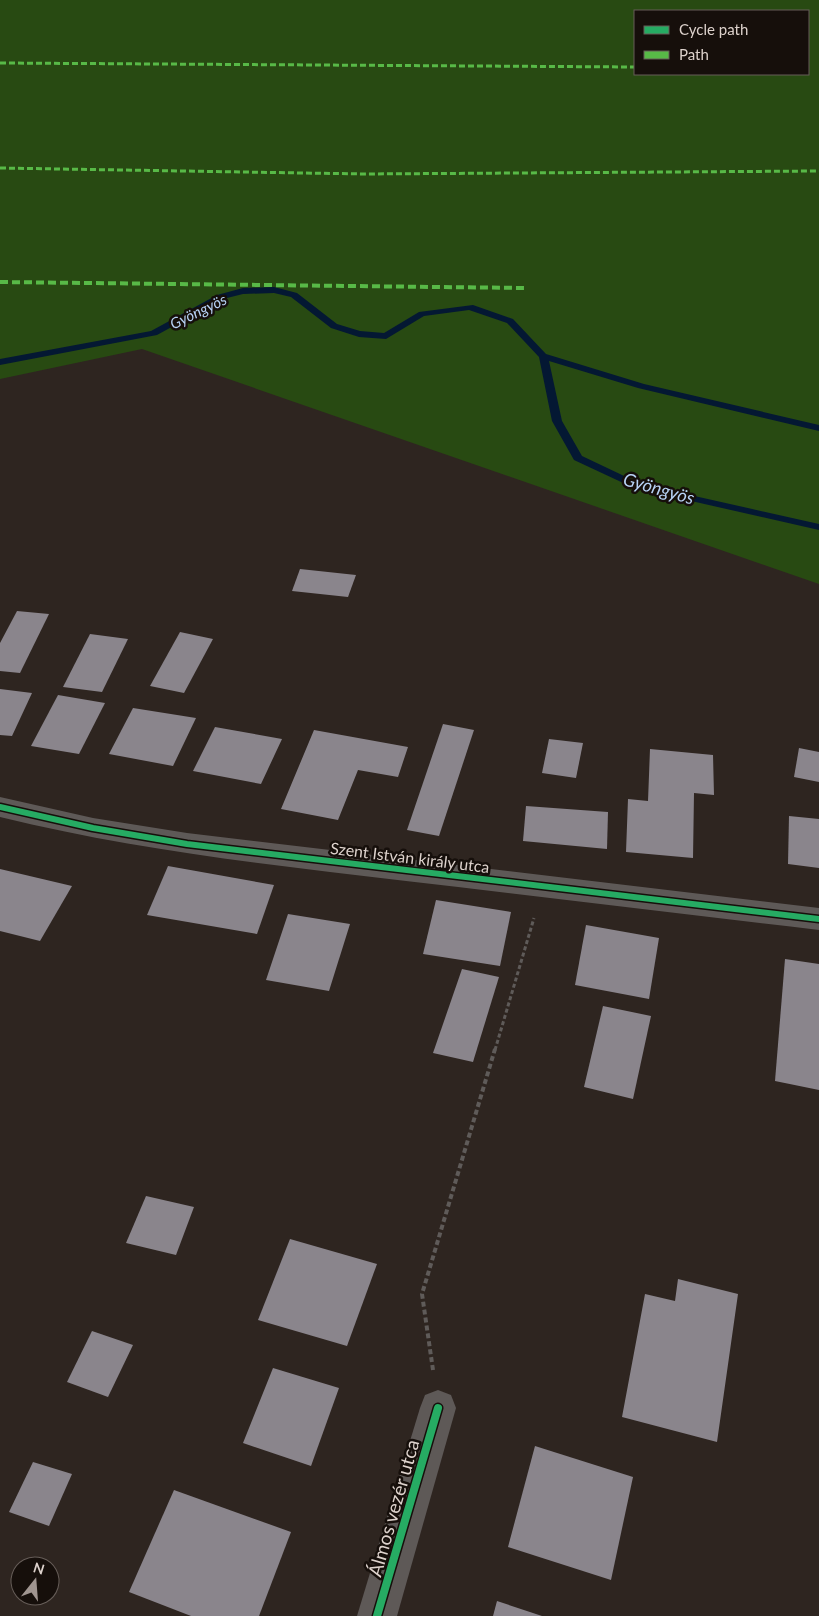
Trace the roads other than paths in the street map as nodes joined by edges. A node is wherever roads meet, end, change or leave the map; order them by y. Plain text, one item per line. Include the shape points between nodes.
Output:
1 (0, 807) edge
2 (819, 919) edge
3 (438, 1408) road end
4 (377, 1616) edge

1 - 2 street, Szent István király utca via 87,827 172,841
3 - 4 street, Álmos vezér utca

